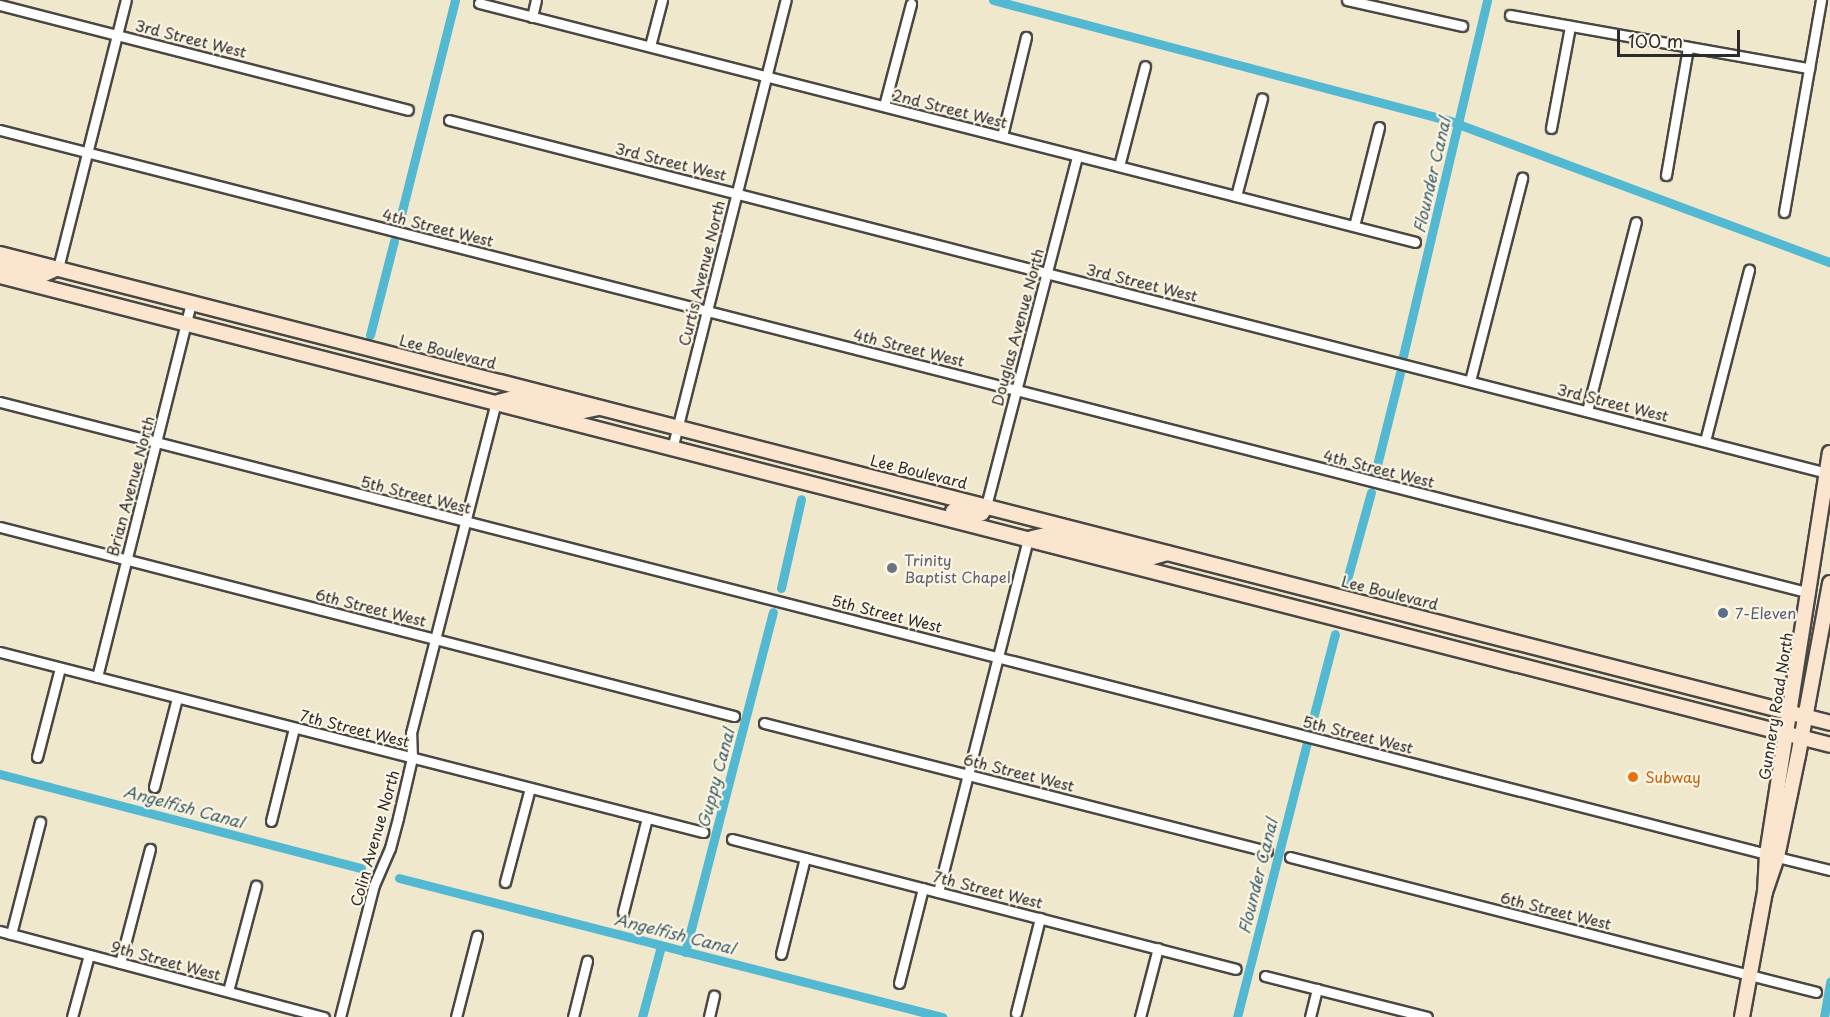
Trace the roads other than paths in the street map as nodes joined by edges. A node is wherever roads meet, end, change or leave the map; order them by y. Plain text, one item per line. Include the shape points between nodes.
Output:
1 (126, 0) edge
2 (536, 0) edge
3 (662, 0) edge
4 (786, 0) edge
5 (1347, 0) edge
6 (1821, 0) edge
7 (479, 3) dead end
8 (911, 4) dead end
9 (0, 5) edge
10 (1390, 5) edge
11 (1510, 15) dead end
12 (532, 16) junction
13 (1462, 26) dead end
14 (1570, 26) junction
15 (117, 35) junction
16 (1026, 37) dead end
17 (650, 46) junction
18 (1688, 47) junction
19 (1145, 66) dead end
20 (1809, 68) junction
21 (767, 76) junction
22 (1262, 98) dead end
23 (884, 106) junction
24 (408, 110) dead end
25 (449, 120) dead end
26 (1379, 127) dead end
27 (1551, 128) dead end
28 (0, 130) edge
29 (1002, 136) junction
30 (87, 153) junction
31 (1077, 156) junction
32 (1119, 166) junction
33 (1666, 175) dead end
34 (1522, 178) dead end
35 (737, 194) junction
36 (1236, 196) junction
37 (1784, 212) dead end
38 (1636, 222) dead end
39 (1354, 226) junction
40 (1415, 242) dead end
41 (0, 254) edge
42 (0, 266) edge
43 (58, 268) junction
44 (1749, 270) dead end
45 (1047, 273) junction
46 (0, 276) edge
47 (191, 303) junction
48 (706, 311) junction
49 (187, 324) junction
50 (1470, 381) junction
51 (1016, 390) junction
52 (0, 402) edge
53 (496, 403) junction
54 (600, 407) junction
55 (1587, 411) junction
56 (678, 427) junction
57 (1705, 441) junction
58 (156, 442) junction
59 (672, 449) junction
60 (1830, 453) edge
61 (1827, 472) junction
62 (849, 494) junction
63 (986, 506) junction
64 (465, 522) junction
65 (0, 527) edge
66 (1028, 539) junction
67 (1169, 552) junction
68 (126, 560) junction
69 (1830, 583) edge
70 (1810, 593) junction
71 (1829, 598) edge
72 (435, 639) junction
73 (0, 652) edge
74 (998, 657) junction
75 (60, 668) junction
76 (96, 677) junction
77 (177, 698) junction
78 (1790, 713) junction
79 (734, 716) dead end
80 (1806, 717) junction
81 (764, 723) dead end
82 (1830, 723) edge
83 (294, 728) junction
84 (1787, 734) junction
85 (1802, 738) junction
86 (1830, 745) edge
87 (37, 757) dead end
88 (412, 758) junction
89 (968, 775) junction
90 (154, 787) dead end
91 (530, 788) junction
92 (647, 818) junction
93 (271, 821) dead end
94 (40, 822) dead end
95 (703, 832) dead end
96 (732, 839) dead end
97 (150, 849) dead end
98 (1267, 851) dead end
99 (1772, 856) junction
100 (1290, 857) dead end
101 (805, 858) junction
102 (1830, 870) edge
103 (506, 882) dead end
104 (256, 886) dead end
105 (922, 888) junction
106 (938, 892) junction
107 (623, 912) dead end
108 (1040, 918) junction
109 (0, 931) edge
110 (11, 934) junction
111 (477, 936) dead end
112 (1158, 948) junction
113 (781, 954) dead end
114 (89, 955) junction
115 (587, 961) dead end
116 (120, 963) junction
117 (1236, 969) dead end
118 (1750, 975) junction
119 (1264, 976) dead end
120 (899, 983) dead end
121 (1317, 989) junction
122 (228, 991) junction
123 (1815, 992) dead end
124 (714, 996) dead end
125 (1016, 1013) dead end
126 (72, 1017) edge
127 (324, 1017) edge
128 (340, 1017) edge
129 (456, 1017) edge
130 (573, 1017) edge
131 (709, 1017) edge
132 (1140, 1017) edge
133 (1310, 1017) edge
134 (1426, 1017) edge
135 (1742, 1017) edge

1 - 15 street
2 - 12 street
3 - 17 street
4 - 21 street, Curtis Avenue North
5 - 10 street
6 - 20 street
7 - 12 street, 2nd Street West
8 - 23 street
9 - 15 street, 3rd Street West
10 - 13 street
11 - 14 street
12 - 17 street, 2nd Street West
14 - 18 street
14 - 27 street
15 - 24 street, 3rd Street West
15 - 30 street
16 - 29 street
17 - 21 street, 2nd Street West
18 - 20 street
18 - 33 street
19 - 32 street
20 - 37 street
21 - 23 street, 2nd Street West
21 - 35 street, Curtis Avenue North
22 - 36 street
23 - 29 street, 2nd Street West
25 - 35 street, 3rd Street West
26 - 39 street
28 - 30 street, 4th Street West
29 - 31 street, 2nd Street West
30 - 43 street
30 - 48 street, 4th Street West
31 - 32 street, 2nd Street West
31 - 45 street, Douglas Avenue North
32 - 36 street, 2nd Street West
34 - 50 street
35 - 45 street, 3rd Street West
35 - 48 street, Curtis Avenue North
36 - 39 street, 2nd Street West
38 - 55 street
39 - 40 street, 2nd Street West
41 - 43 main road, Lee Boulevard
42 - 43 main road via 40,276
43 - 47 main road, Lee Boulevard
44 - 57 street
45 - 50 street, 3rd Street West
45 - 51 street, Douglas Avenue North
46 - 49 main road
47 - 49 street, Brian Avenue North
47 - 54 main road, Lee Boulevard
48 - 51 street, 4th Street West
48 - 56 street, Curtis Avenue North
49 - 53 main road
49 - 58 street, Brian Avenue North
50 - 55 street, 3rd Street West
51 - 63 street, Douglas Avenue North
51 - 70 street, 4th Street West
52 - 58 street, 5th Street West
53 - 54 main road via 514,398 575,413
53 - 59 main road
53 - 64 street, Colin Avenue North
54 - 56 main road, Lee Boulevard
55 - 57 street, 3rd Street West
56 - 59 street, Curtis Avenue North
56 - 63 main road, Lee Boulevard
57 - 61 street, 3rd Street West
58 - 64 street, 5th Street West
58 - 68 street, Brian Avenue North
59 - 62 main road
60 - 61 main road, Gunnery Road North
61 - 70 main road, Gunnery Road North
62 - 63 main road via 865,489 972,515 982,513
62 - 66 main road
63 - 67 main road, Lee Boulevard
64 - 72 street, Colin Avenue North
64 - 74 street, 5th Street West
65 - 68 street, 6th Street West
66 - 67 main road via 1050,534 1149,558
66 - 74 street
66 - 84 main road
67 - 78 main road, Lee Boulevard
68 - 72 street, 6th Street West
68 - 76 street, Brian Avenue North
69 - 71 main road, Gunnery Road North
70 - 78 main road, Gunnery Road North
71 - 80 main road, Gunnery Road North
72 - 79 street, 6th Street West
72 - 88 street, Colin Avenue North via 411,733
73 - 75 street, 7th Street West
74 - 89 street
74 - 99 street, 5th Street West
75 - 76 street, 7th Street West
75 - 87 street
76 - 77 street, 7th Street West
77 - 83 street, 7th Street West
77 - 90 street
78 - 80 main road, Lee Boulevard
78 - 84 main road, Gunnery Road North
80 - 82 main road, Lee Boulevard
80 - 85 main road, Gunnery Road North
81 - 89 street, 6th Street West
83 - 88 street, 7th Street West
83 - 93 street
84 - 85 main road
84 - 99 main road, Gunnery Road North
85 - 86 main road
85 - 99 main road, Gunnery Road North
88 - 91 street, 7th Street West
88 - 128 street, Colin Avenue North
89 - 98 street, 6th Street West
89 - 106 street
91 - 92 street, 7th Street West
91 - 103 street
92 - 95 street, 7th Street West
92 - 107 street
94 - 110 street
96 - 101 street, 7th Street West
97 - 116 street
99 - 102 street, 5th Street West
99 - 118 main road, Gunnery Road North
100 - 118 street, 6th Street West
101 - 105 street, 7th Street West
101 - 113 street
104 - 122 street
105 - 106 street, 7th Street West
105 - 120 street
106 - 108 street, 7th Street West
108 - 112 street, 7th Street West
108 - 125 street
109 - 110 street, 9th Street West
110 - 114 street, 9th Street West
111 - 129 street
112 - 117 street, 7th Street West
112 - 132 street
114 - 116 street, 9th Street West
114 - 126 street
115 - 130 street
116 - 122 street, 9th Street West
118 - 123 street, 6th Street West
118 - 135 main road, Gunnery Road North
119 - 121 street
121 - 133 street
121 - 134 street
122 - 127 street, 9th Street West
124 - 131 street

